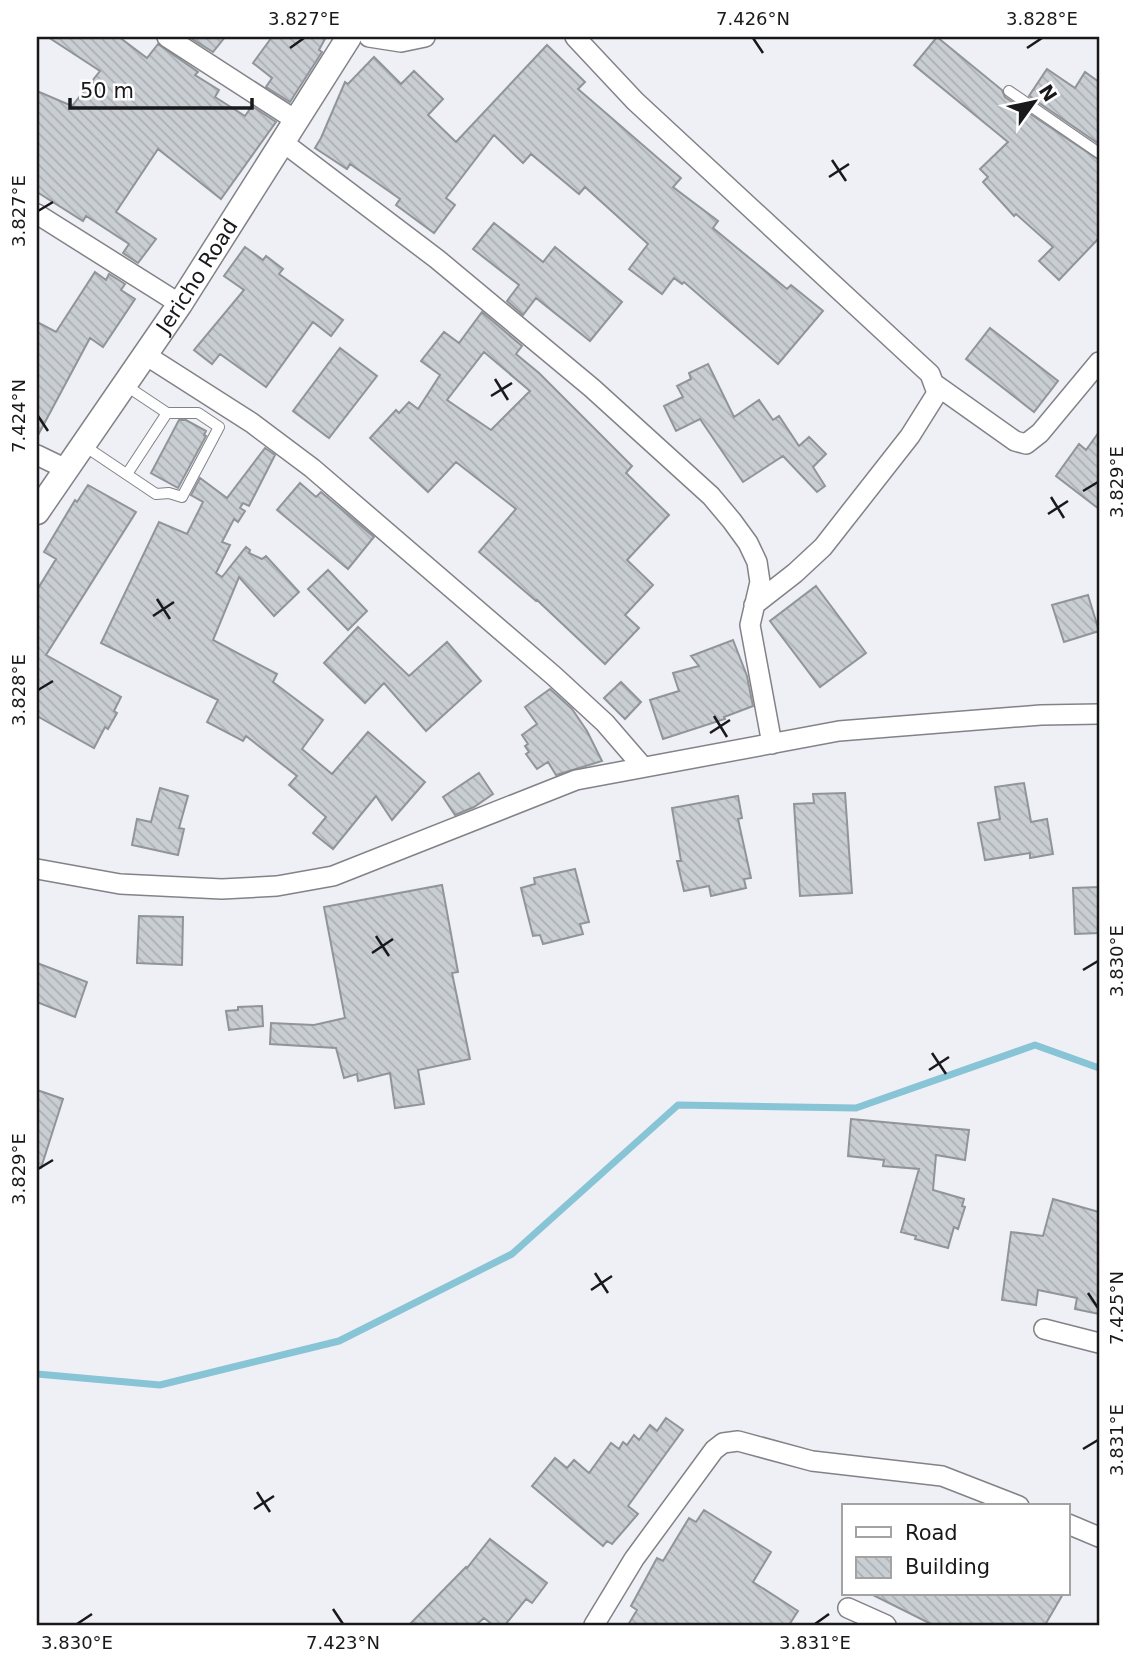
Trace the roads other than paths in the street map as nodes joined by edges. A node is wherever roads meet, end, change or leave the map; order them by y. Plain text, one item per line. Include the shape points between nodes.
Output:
1 (167, 37) edge
2 (349, 37) edge
3 (369, 37) edge
4 (425, 37) edge
5 (575, 37) edge
6 (1009, 91) dead end
7 (297, 121) junction
8 (284, 143) junction
9 (1099, 153) edge
10 (37, 214) edge
11 (180, 304) junction
12 (144, 354) junction
13 (1099, 362) edge
14 (936, 384) junction
15 (124, 385) junction
16 (167, 413) junction
17 (83, 444) junction
18 (37, 455) edge
19 (66, 468) junction
20 (127, 474) junction
21 (37, 512) edge
22 (754, 605) junction
23 (1099, 714) edge
24 (772, 744) junction
25 (643, 767) junction
26 (37, 869) edge
27 (1044, 1329) dead end
28 (1099, 1343) edge
29 (1014, 1504) edge
30 (1070, 1525) edge
31 (1099, 1537) edge
32 (848, 1608) dead end
33 (594, 1625) edge
34 (886, 1625) edge

1 - 7 street
2 - 7 street, Jericho Road
3 - 4 street via 401,42
5 - 14 street via 635,101
6 - 9 lane
7 - 8 street, Jericho Road
8 - 11 street, Jericho Road
8 - 22 street via 437,259 592,388 711,496 757,562 760,583
10 - 11 street
11 - 12 street, Jericho Road
12 - 15 street, Jericho Road
12 - 25 street via 252,423 312,468 554,676 605,723
13 - 14 street via 1026,444 1015,441
14 - 22 street via 937,393 910,436 823,547
15 - 16 lane
15 - 17 street, Jericho Road
16 - 20 lane
16 - 20 lane via 198,414 219,427 182,497 156,494
17 - 19 street, Jericho Road
17 - 20 lane
18 - 19 street
19 - 21 street, Jericho Road
22 - 24 street via 750,625
23 - 24 street via 839,731
24 - 25 street
25 - 26 street via 576,780 332,876 277,886 222,889 120,884
27 - 28 street
29 - 33 street via 942,1476 812,1461 738,1441 723,1443 713,1450 634,1559
30 - 31 street
32 - 34 street

